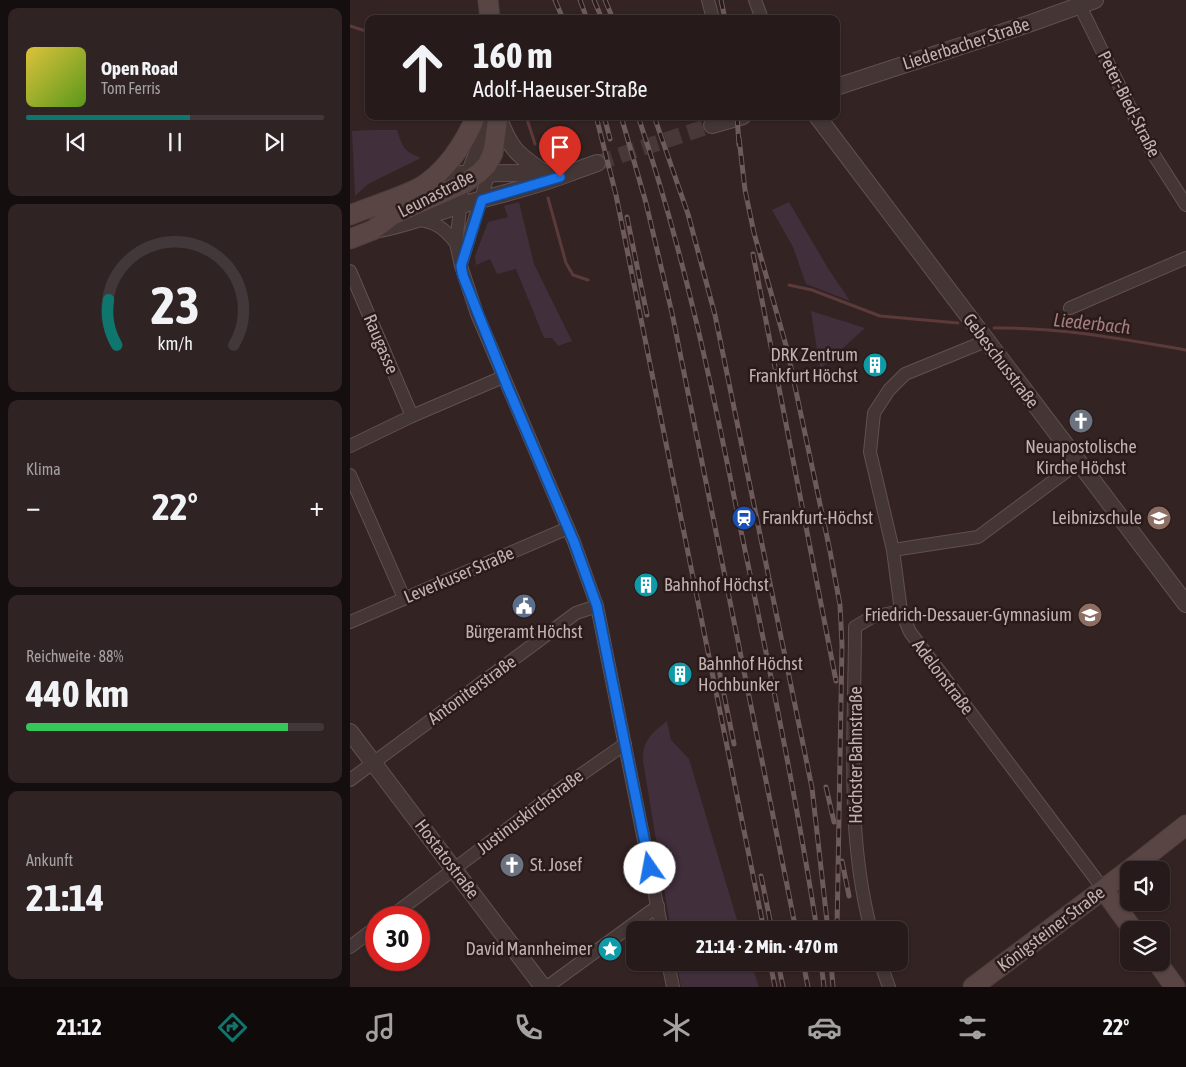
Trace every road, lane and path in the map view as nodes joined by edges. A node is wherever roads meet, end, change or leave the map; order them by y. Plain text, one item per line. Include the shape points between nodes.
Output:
1 (488, 0) edge
2 (708, 0) edge
3 (755, 0) edge
4 (1084, 2) edge
5 (490, 15) edge
6 (712, 15) edge
7 (761, 15) edge
8 (840, 86) edge
9 (474, 120) edge
10 (486, 120) edge
11 (498, 120) edge
12 (500, 120) edge
13 (820, 120) edge
14 (597, 163) tunnel mouth
15 (543, 172) junction
16 (572, 172) junction
17 (469, 177) junction
18 (420, 187) junction
19 (472, 203) junction
20 (1186, 205) edge
21 (350, 215) edge
22 (414, 220) junction
23 (373, 230) junction
24 (350, 239) edge
25 (456, 243) junction
26 (1186, 258) edge
27 (461, 266) junction
28 (350, 272) edge
29 (1070, 308) dead end
30 (986, 341) junction
31 (503, 377) junction
32 (412, 416) junction
33 (350, 446) edge
34 (1079, 462) junction
35 (350, 475) edge
36 (568, 528) junction
37 (893, 550) junction
38 (404, 598) junction
39 (1186, 604) edge
40 (597, 606) junction
41 (901, 611) junction
42 (350, 622) edge
43 (350, 732) edge
44 (625, 744) junction
45 (373, 762) junction
46 (350, 780) edge
47 (1186, 826) edge
48 (1141, 861) edge
49 (455, 869) junction
50 (1120, 877) edge
51 (1104, 890) junction
52 (405, 906) edge
53 (658, 906) junction
54 (660, 921) edge
55 (869, 921) edge
56 (1126, 921) edge
57 (365, 934) edge
58 (350, 946) edge
59 (670, 971) edge
60 (884, 971) edge
61 (1163, 971) edge
62 (543, 987) edge
63 (547, 987) edge
64 (673, 987) edge
65 (890, 987) edge
66 (973, 987) edge
67 (1175, 987) edge

1 - 5 main road
2 - 6 street
3 - 7 street
4 - 8 street, Liederbacher Straße
4 - 20 street, Peter-Bied-Straße via 1152,152
9 - 18 main road, Leunastraße via 451,160
10 - 17 street
11 - 17 main road, Leunastraße via 494,153 487,166
12 - 15 street via 516,153
13 - 30 street, Gebeschusstraße
14 - 16 street
15 - 16 street
15 - 17 street
16 - 19 street, Leunastraße
17 - 18 street
17 - 19 street
17 - 19 street
17 - 23 main road, Leunastraße via 393,215
18 - 21 main road, Leunastraße
19 - 22 street, Leunastraße
19 - 25 street
19 - 27 street via 472,226
22 - 23 street, Leunastraße via 396,227
22 - 25 street via 429,220 437,224
23 - 24 main road, Leunastraße
25 - 27 street
26 - 29 street
27 - 31 street via 467,289
28 - 32 street, Raugasse
30 - 34 street, Gebeschusstraße
30 - 37 street, Adelonstraße via 905,374 876,407 870,452
31 - 32 street
31 - 36 street
32 - 33 street
34 - 37 street via 978,537
34 - 39 street, Gebeschusstraße
35 - 38 street
36 - 38 street, Leverkuser Straße
36 - 40 street
37 - 41 street, Adelonstraße
38 - 42 street, Leverkuser Straße
40 - 44 street
40 - 45 street, Antoniterstraße via 576,613
41 - 51 street, Adelonstraße via 910,632
41 - 55 street, Höchster Bahnstraße via 872,618 855,627 854,811 860,875
43 - 45 street, Hostatostraße
44 - 49 street, Justinuskirchstraße
44 - 53 street
45 - 46 street, Antoniterstraße
45 - 49 street, Hostatostraße
47 - 48 main road, Königsteiner Straße
49 - 52 street, Justinuskirchstraße
49 - 62 street, Hostatostraße
50 - 51 main road, Königsteiner Straße
51 - 56 main road
51 - 66 main road, Königsteiner Straße
53 - 54 street
53 - 63 street
57 - 58 street
59 - 64 street
60 - 65 street
61 - 67 main road

